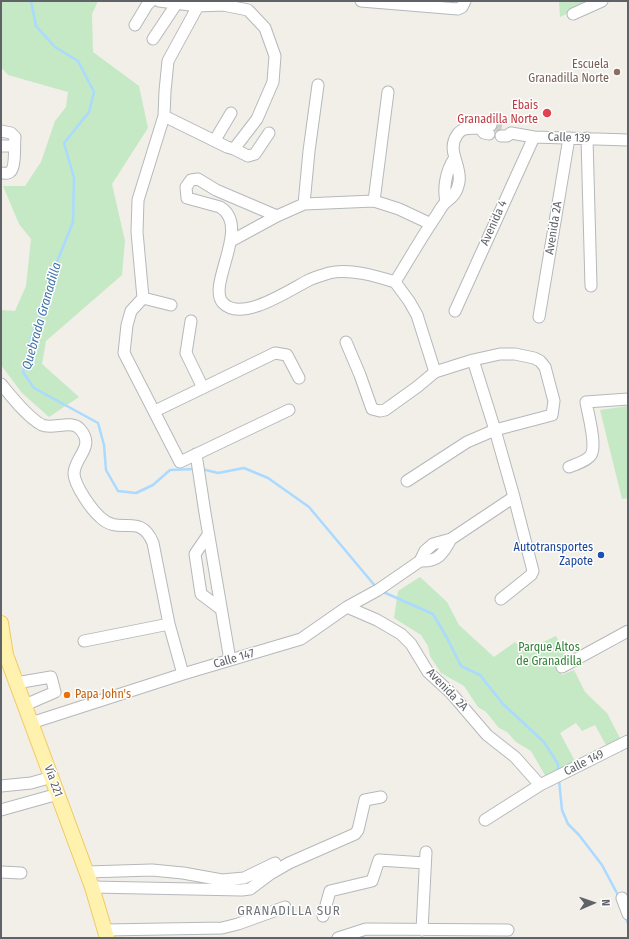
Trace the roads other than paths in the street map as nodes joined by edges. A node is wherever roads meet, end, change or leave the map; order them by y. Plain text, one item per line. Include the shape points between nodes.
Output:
1 (151, 1) edge
2 (159, 1) edge
3 (361, 1) edge
4 (364, 1) edge
5 (465, 1) edge
6 (602, 1) edge
7 (177, 3) junction
8 (198, 6) junction
9 (573, 14) dead end
10 (135, 25) dead end
11 (153, 39) dead end
12 (318, 85) dead end
13 (388, 92) dead end
14 (231, 113) dead end
15 (164, 116) junction
16 (487, 129) tunnel mouth
17 (1, 131) edge
18 (505, 132) tunnel mouth
19 (269, 133) dead end
20 (534, 136) junction
21 (569, 138) junction
22 (587, 138) junction
23 (215, 140) junction
24 (628, 140) edge
25 (1, 146) edge
26 (14, 146) junction
27 (234, 148) junction
28 (1, 173) edge
29 (374, 201) junction
30 (304, 204) junction
31 (277, 216) junction
32 (431, 224) junction
33 (231, 241) junction
34 (395, 282) junction
35 (590, 286) dead end
36 (143, 298) junction
37 (171, 304) dead end
38 (455, 310) dead end
39 (539, 318) dead end
40 (191, 320) dead end
41 (346, 342) dead end
42 (473, 360) junction
43 (435, 372) junction
44 (299, 378) dead end
45 (1, 384) edge
46 (203, 388) junction
47 (628, 398) edge
48 (289, 410) dead end
49 (155, 411) junction
50 (495, 430) junction
51 (196, 454) junction
52 (569, 467) dead end
53 (407, 481) dead end
54 (514, 497) junction
55 (208, 535) junction
56 (501, 599) dead end
57 (348, 607) junction
58 (221, 609) junction
59 (1, 623) edge
60 (169, 624) junction
61 (628, 631) edge
62 (84, 641) dead end
63 (230, 660) junction
64 (562, 667) dead end
65 (183, 674) junction
66 (16, 683) junction
67 (25, 705) junction
68 (31, 723) junction
69 (628, 741) edge
70 (52, 777) junction
71 (540, 785) junction
72 (1, 786) edge
73 (58, 794) junction
74 (381, 798) dead end
75 (1, 810) edge
76 (485, 820) dead end
77 (275, 863) dead end
78 (1, 872) edge
79 (87, 872) junction
80 (21, 873) dead end
81 (92, 887) junction
82 (622, 898) dead end
83 (285, 907) dead end
84 (628, 914) edge
85 (323, 916) dead end
86 (422, 930) junction
87 (508, 930) dead end
88 (106, 934) edge
89 (371, 934) edge
90 (338, 938) edge

1 - 10 street
2 - 7 street
3 - 4 street
4 - 5 street via 458,9
6 - 9 street
7 - 8 street
7 - 11 street
8 - 15 street via 168,61
8 - 27 street via 223,5 248,10 265,28 275,56 273,82 260,112
12 - 30 street
13 - 29 street
14 - 23 street
15 - 23 street
15 - 36 street via 138,200 137,232
16 - 32 street via 466,128 457,136 453,149 459,181 453,197 446,202
17 - 26 street via 13,134
18 - 20 street, Calle 139
19 - 27 street via 255,154 248,156
20 - 21 street, Calle 139
20 - 38 street, Avenida 4
21 - 22 street, Calle 139
21 - 39 street, Avenida 2A
22 - 24 street, Calle 139
22 - 35 street
23 - 27 street
25 - 26 street
26 - 28 street via 12,171 7,174
29 - 30 street
29 - 32 street
30 - 31 street
31 - 33 street
31 - 33 street via 216,190 200,180 191,180 186,187 186,196 225,210 230,217
32 - 34 street
33 - 34 street via 220,284 220,294 224,304 234,308 259,306 310,280 331,273 367,273
34 - 43 street via 418,315
36 - 37 street
36 - 49 street via 131,311 124,354
40 - 46 street via 186,353
41 - 43 street via 372,409 380,411 389,407
42 - 43 street
42 - 50 street
42 - 50 street via 500,354 515,354 534,358 544,367 554,400 552,415
44 - 46 street via 287,355 274,353
45 - 60 street via 23,409 42,425 75,426 80,429 86,448 74,472 77,485 102,519 117,526 138,526 148,533 153,543
46 - 49 street
47 - 52 street via 586,402 593,450 590,456
48 - 51 street
49 - 51 street via 180,462
50 - 53 street via 467,442
50 - 54 street
51 - 55 street
54 - 56 street via 533,571
54 - 57 street, Calle 147 via 451,539 443,553 434,560 420,561
55 - 58 street
55 - 58 street via 195,554 201,594
57 - 63 street, Calle 147 via 301,639
57 - 71 street, Avenida 2A via 401,634 411,644 428,672
58 - 63 street
59 - 66 main road, Vía 221 via 6,655
60 - 62 street
60 - 65 street
61 - 64 street
63 - 65 street, Calle 147
65 - 68 street, Calle 147
66 - 67 main road, Vía 221
66 - 67 street via 51,676 55,692
67 - 68 main road, Vía 221
68 - 70 main road, Vía 221
69 - 71 street, Calle 149
70 - 72 street via 31,783
70 - 73 main road, Vía 221
71 - 76 street, Calle 149
73 - 75 street
73 - 79 main road, Vía 221
74 - 81 street via 364,800 355,834 284,866 250,889
77 - 79 street via 244,878 222,880 152,870
78 - 80 street
79 - 81 main road, Vía 221
81 - 88 main road, Vía 221
82 - 84 street
83 - 88 street via 222,928
85 - 86 street via 330,891 373,881 379,860 425,857
86 - 87 street
86 - 89 street
89 - 90 street via 359,930

